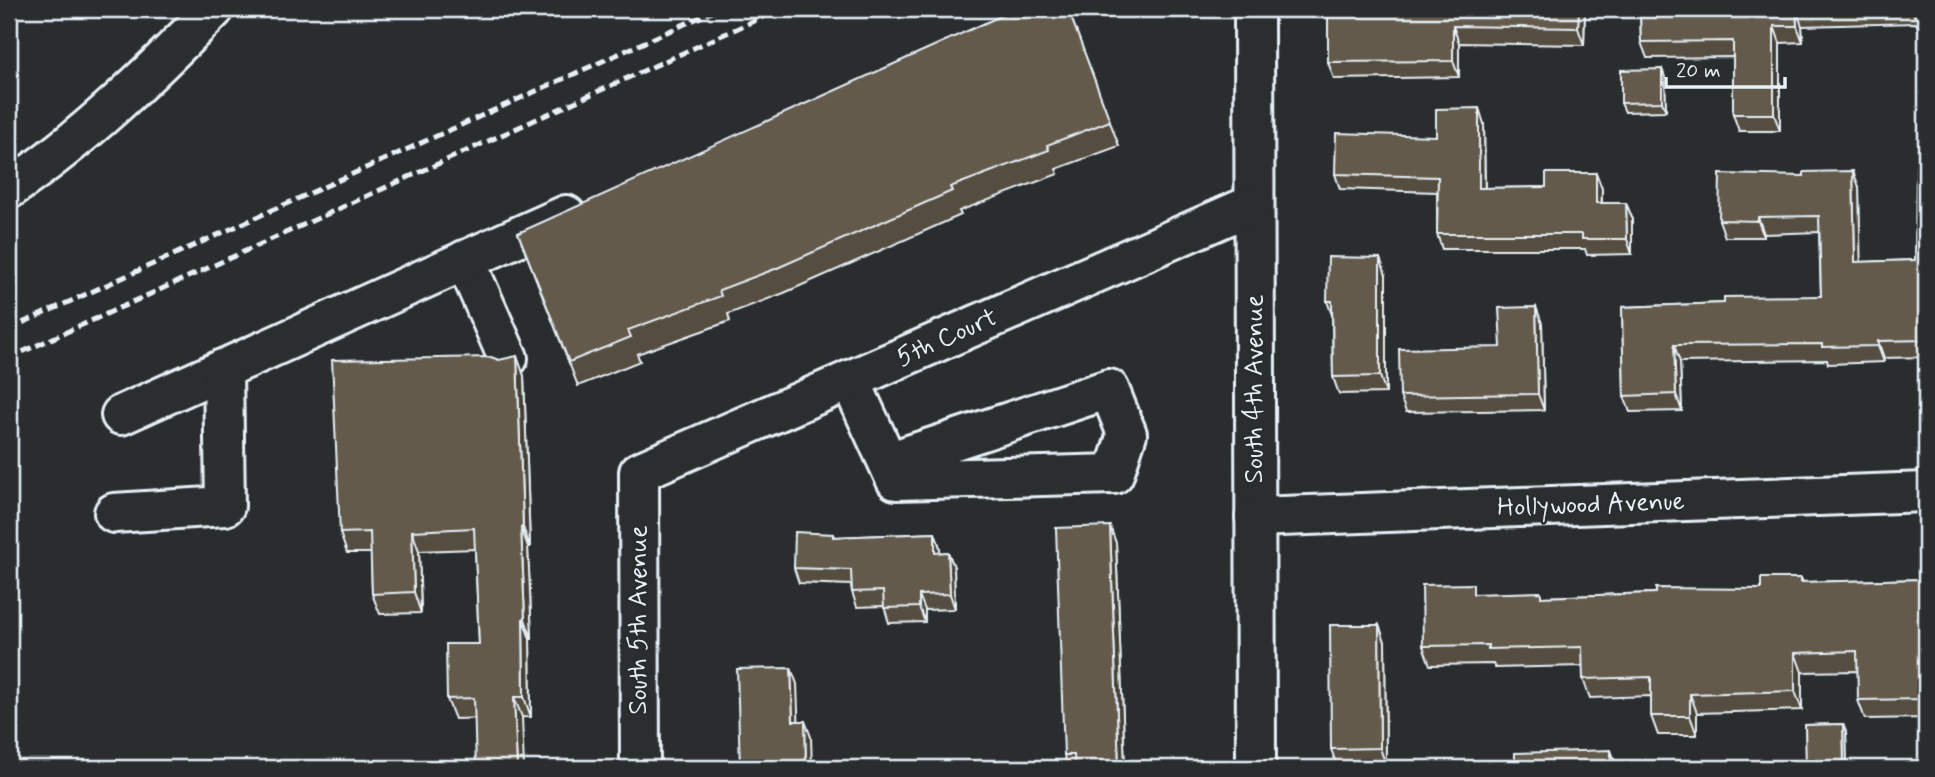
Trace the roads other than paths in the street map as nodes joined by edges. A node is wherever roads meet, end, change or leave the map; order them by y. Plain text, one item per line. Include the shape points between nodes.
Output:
1 (214, 9) edge
2 (1254, 9) edge
3 (9, 188) edge
4 (593, 203) edge
5 (1254, 204) junction
6 (466, 260) junction
7 (508, 358) edge
8 (223, 369) junction
9 (850, 380) junction
10 (121, 415) dead end
11 (888, 462) junction
12 (639, 472) joint
13 (1926, 492) edge
14 (114, 513) dead end
15 (1255, 517) junction
16 (640, 768) edge
17 (1256, 768) edge

1 - 3 street via 162,62
2 - 5 street, South 4th Avenue
4 - 6 street
5 - 9 street, 5th Court
5 - 15 street, South 4th Avenue
6 - 7 street
6 - 8 street
8 - 10 street
8 - 14 street via 225,506
9 - 11 street
9 - 12 street, 5th Court
11 - 11 street via 896,480 1114,474 1127,434 1109,389
12 - 16 street, South 5th Avenue
13 - 15 street, Hollywood Avenue
15 - 17 street, South 4th Avenue

